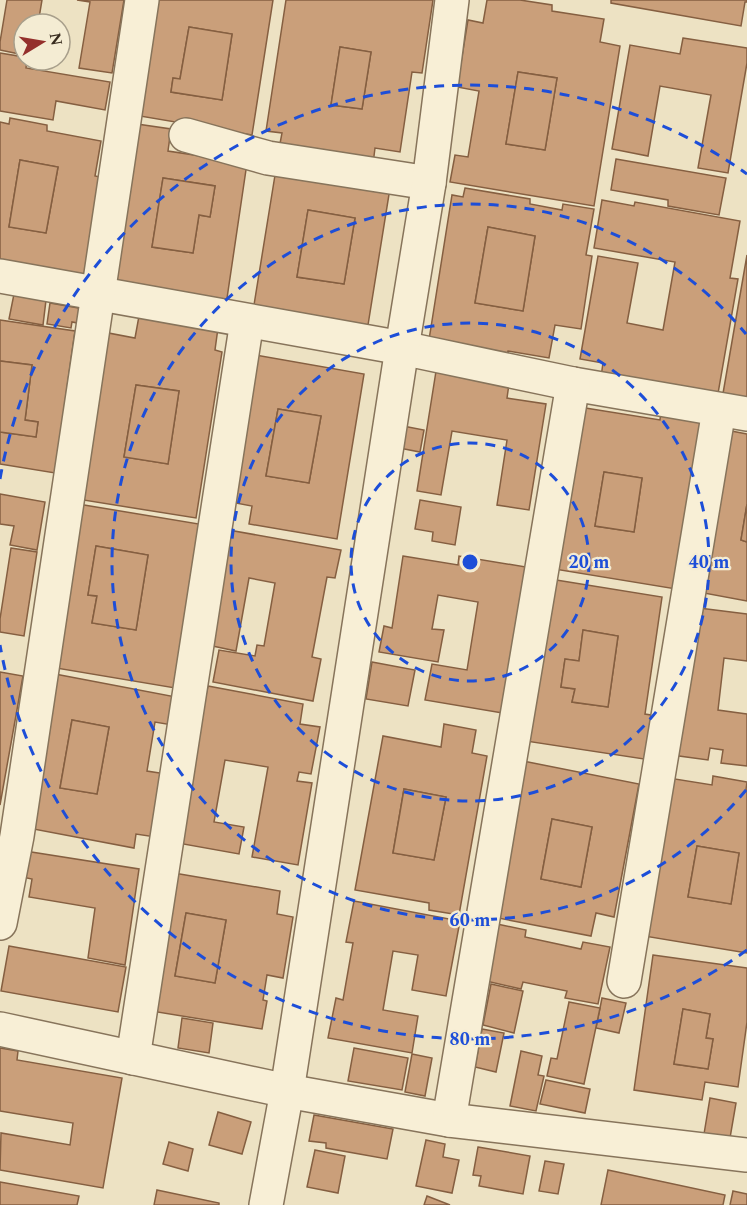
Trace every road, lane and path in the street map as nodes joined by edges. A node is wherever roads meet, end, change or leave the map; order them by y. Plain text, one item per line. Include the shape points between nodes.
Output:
1 (142, 0) edge
2 (452, 0) edge
3 (186, 135) dead end
4 (429, 183) junction
5 (0, 276) edge
6 (99, 294) junction
7 (247, 321) junction
8 (402, 348) junction
9 (573, 384) junction
10 (733, 412) edge
11 (0, 923) edge
12 (624, 981) dead end
13 (0, 1029) edge
14 (133, 1058) junction
15 (287, 1091) junction
16 (448, 1119) junction
17 (747, 1155) edge
18 (266, 1205) edge

1 - 6 street
2 - 4 street
3 - 4 street via 268,158
4 - 8 street
5 - 6 street
6 - 7 street
6 - 11 street via 17,836
7 - 8 street
7 - 14 street
8 - 9 street
8 - 15 street
9 - 10 street
9 - 16 street
10 - 12 street
13 - 14 street
14 - 15 street
15 - 16 street
15 - 18 street
16 - 17 street

